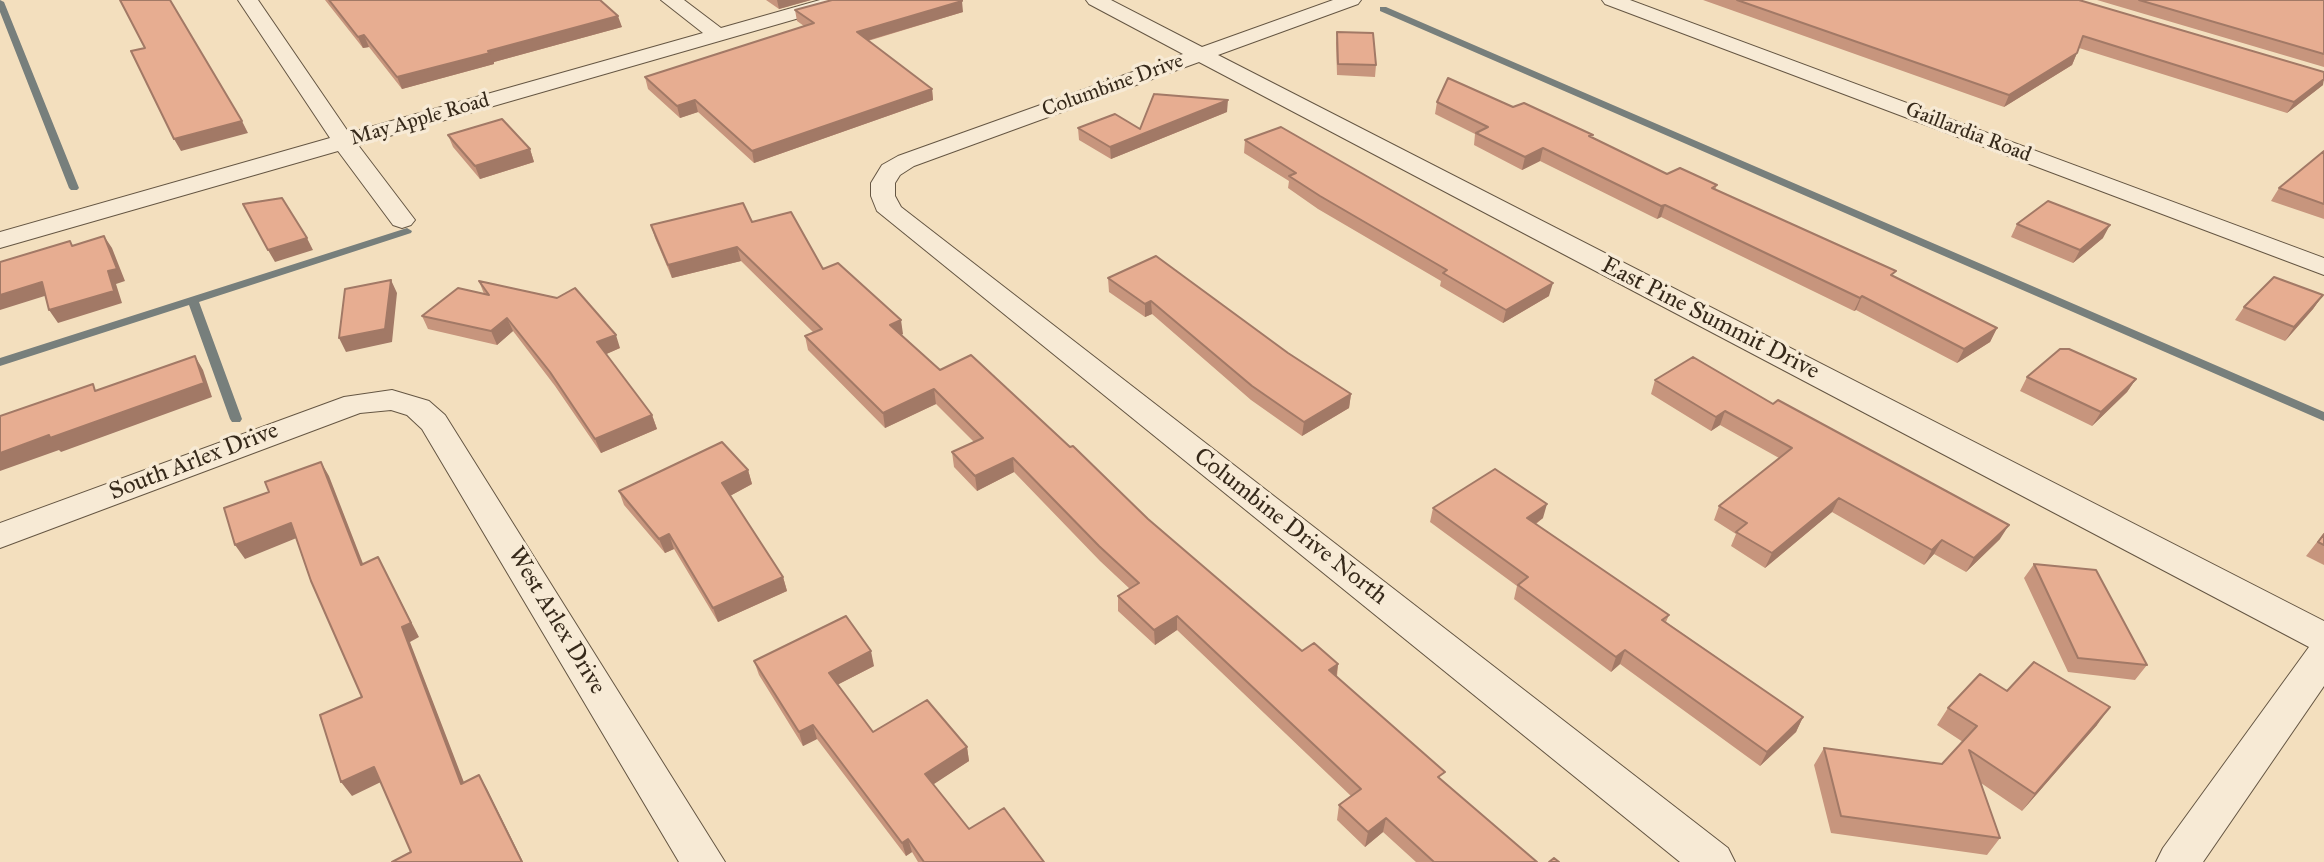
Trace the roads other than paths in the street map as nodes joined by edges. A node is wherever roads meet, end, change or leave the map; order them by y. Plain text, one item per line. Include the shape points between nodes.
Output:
1 (248, 0) edge
2 (671, 0) edge
3 (841, 0) edge
4 (1096, 0) edge
5 (1351, 0) edge
6 (1612, 0) edge
7 (718, 35) junction
8 (1202, 54) junction
9 (344, 142) junction
10 (883, 183) joint
11 (402, 220) dead end
12 (0, 240) edge
13 (2324, 267) edge
14 (392, 400) joint
15 (0, 536) edge
16 (2324, 638) edge
17 (2324, 656) edge
18 (703, 862) edge
19 (1713, 862) edge
20 (2178, 862) edge

1 - 9 street
2 - 7 street
3 - 7 street, May Apple Road
4 - 8 street, East Pine Summit Drive
5 - 8 street, Columbine Drive
6 - 13 street, Gaillardia Road
7 - 9 street, May Apple Road
8 - 10 street, Columbine Drive via 906,161 891,170
8 - 16 street, East Pine Summit Drive
9 - 11 street
9 - 12 street, May Apple Road
10 - 19 street, Columbine Drive North via 890,211
14 - 15 street, South Arlex Drive via 355,404 318,416
14 - 18 street, West Arlex Drive via 418,408 434,422
17 - 20 street

